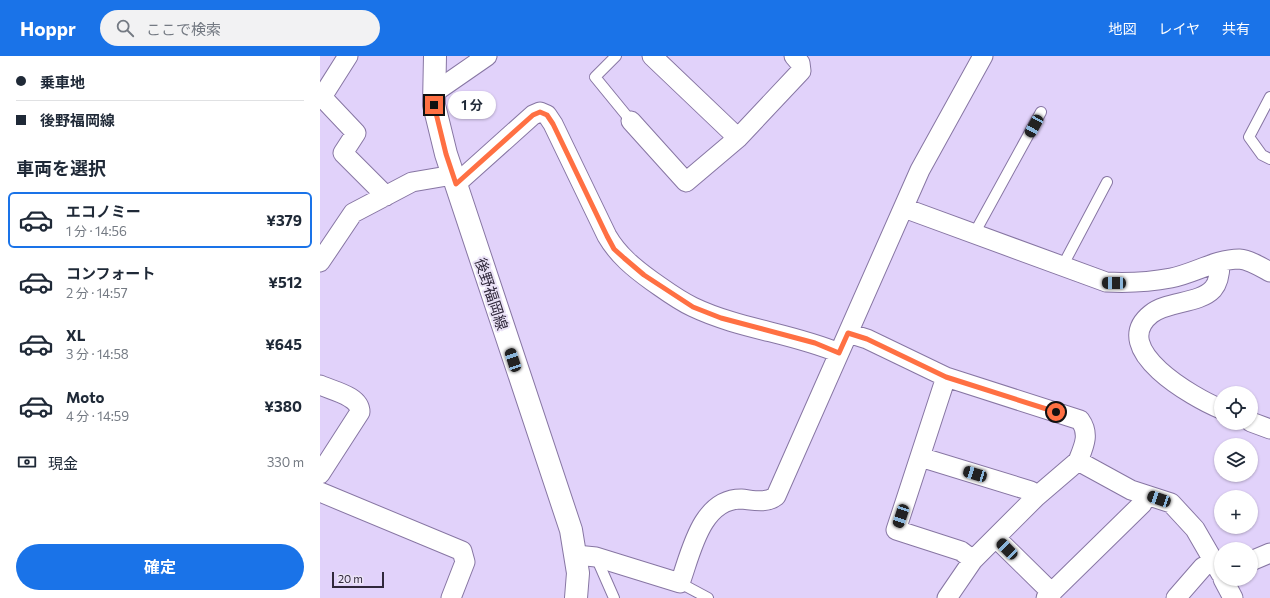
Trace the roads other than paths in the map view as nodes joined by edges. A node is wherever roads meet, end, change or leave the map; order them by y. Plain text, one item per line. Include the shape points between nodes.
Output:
1 (348, 56) edge
2 (435, 56) edge
3 (487, 56) edge
4 (616, 56) edge
5 (652, 56) edge
6 (794, 56) edge
7 (983, 56) edge
8 (434, 92) junction
9 (1270, 97) edge
10 (1041, 112) dead end
11 (631, 121) joint
12 (738, 138) junction
13 (1270, 159) edge
14 (455, 180) junction
15 (1107, 182) dead end
16 (386, 196) junction
17 (904, 208) junction
18 (974, 234) junction
19 (320, 262) edge
20 (1220, 263) junction
21 (1062, 267) junction
22 (1270, 272) edge
23 (848, 333) junction
24 (839, 353) junction
25 (946, 377) junction
26 (320, 385) edge
27 (1214, 406) edge
28 (1258, 425) edge
29 (1270, 429) edge
30 (920, 457) junction
31 (1078, 461) junction
32 (320, 474) edge
33 (320, 492) edge
34 (1146, 495) junction
35 (1036, 497) junction
36 (996, 538) junction
37 (1270, 553) edge
38 (586, 556) junction
39 (1258, 558) edge
40 (973, 560) junction
41 (1214, 563) edge
42 (1214, 568) edge
43 (680, 583) junction
44 (1228, 586) edge
45 (1049, 595) edge
46 (451, 598) edge
47 (576, 598) edge
48 (614, 598) edge
49 (708, 598) edge
50 (947, 598) edge
51 (1176, 598) edge
52 (1234, 598) edge

1 - 16 street via 322,97 356,133 343,153
2 - 8 main road, 後野福岡線
3 - 8 street
4 - 11 lane via 594,77
5 - 12 street
6 - 12 street via 800,63 801,71
7 - 17 street via 920,170
8 - 14 main road, 後野福岡線 via 434,105
9 - 13 lane via 1249,137 1262,155
10 - 18 lane
11 - 12 street via 686,182
14 - 16 street via 412,182
14 - 24 street via 533,115 540,112 547,115 607,236 614,249 624,258 665,290 693,307 721,318 815,343
14 - 38 main road, 後野福岡線 via 569,523
15 - 21 lane
16 - 19 street via 353,213
17 - 18 street
17 - 23 street
18 - 21 street
20 - 21 street via 1171,278 1123,283 1106,282
20 - 22 street via 1240,259
20 - 27 street via 1220,272 1213,289 1151,314 1143,323 1139,335 1141,347 1170,381
23 - 24 street
23 - 25 street via 867,339
24 - 43 street via 776,496 770,501 734,499 722,503 714,510 698,533
25 - 30 street
25 - 31 street via 1080,420 1086,427 1086,438
26 - 32 street via 356,400 360,412
28 - 29 street
30 - 35 street via 1031,492
30 - 40 street via 896,530 961,551
31 - 34 street via 1131,490
31 - 35 street
33 - 46 street via 462,551 465,562
34 - 41 street via 1171,504 1185,517 1195,529
34 - 45 street via 1142,504
35 - 36 street
36 - 40 street
36 - 45 street
37 - 39 street
38 - 43 street
38 - 47 main road, 後野福岡線 via 578,573
38 - 48 lane
40 - 50 street
42 - 51 street via 1203,567
43 - 49 lane
44 - 52 street

